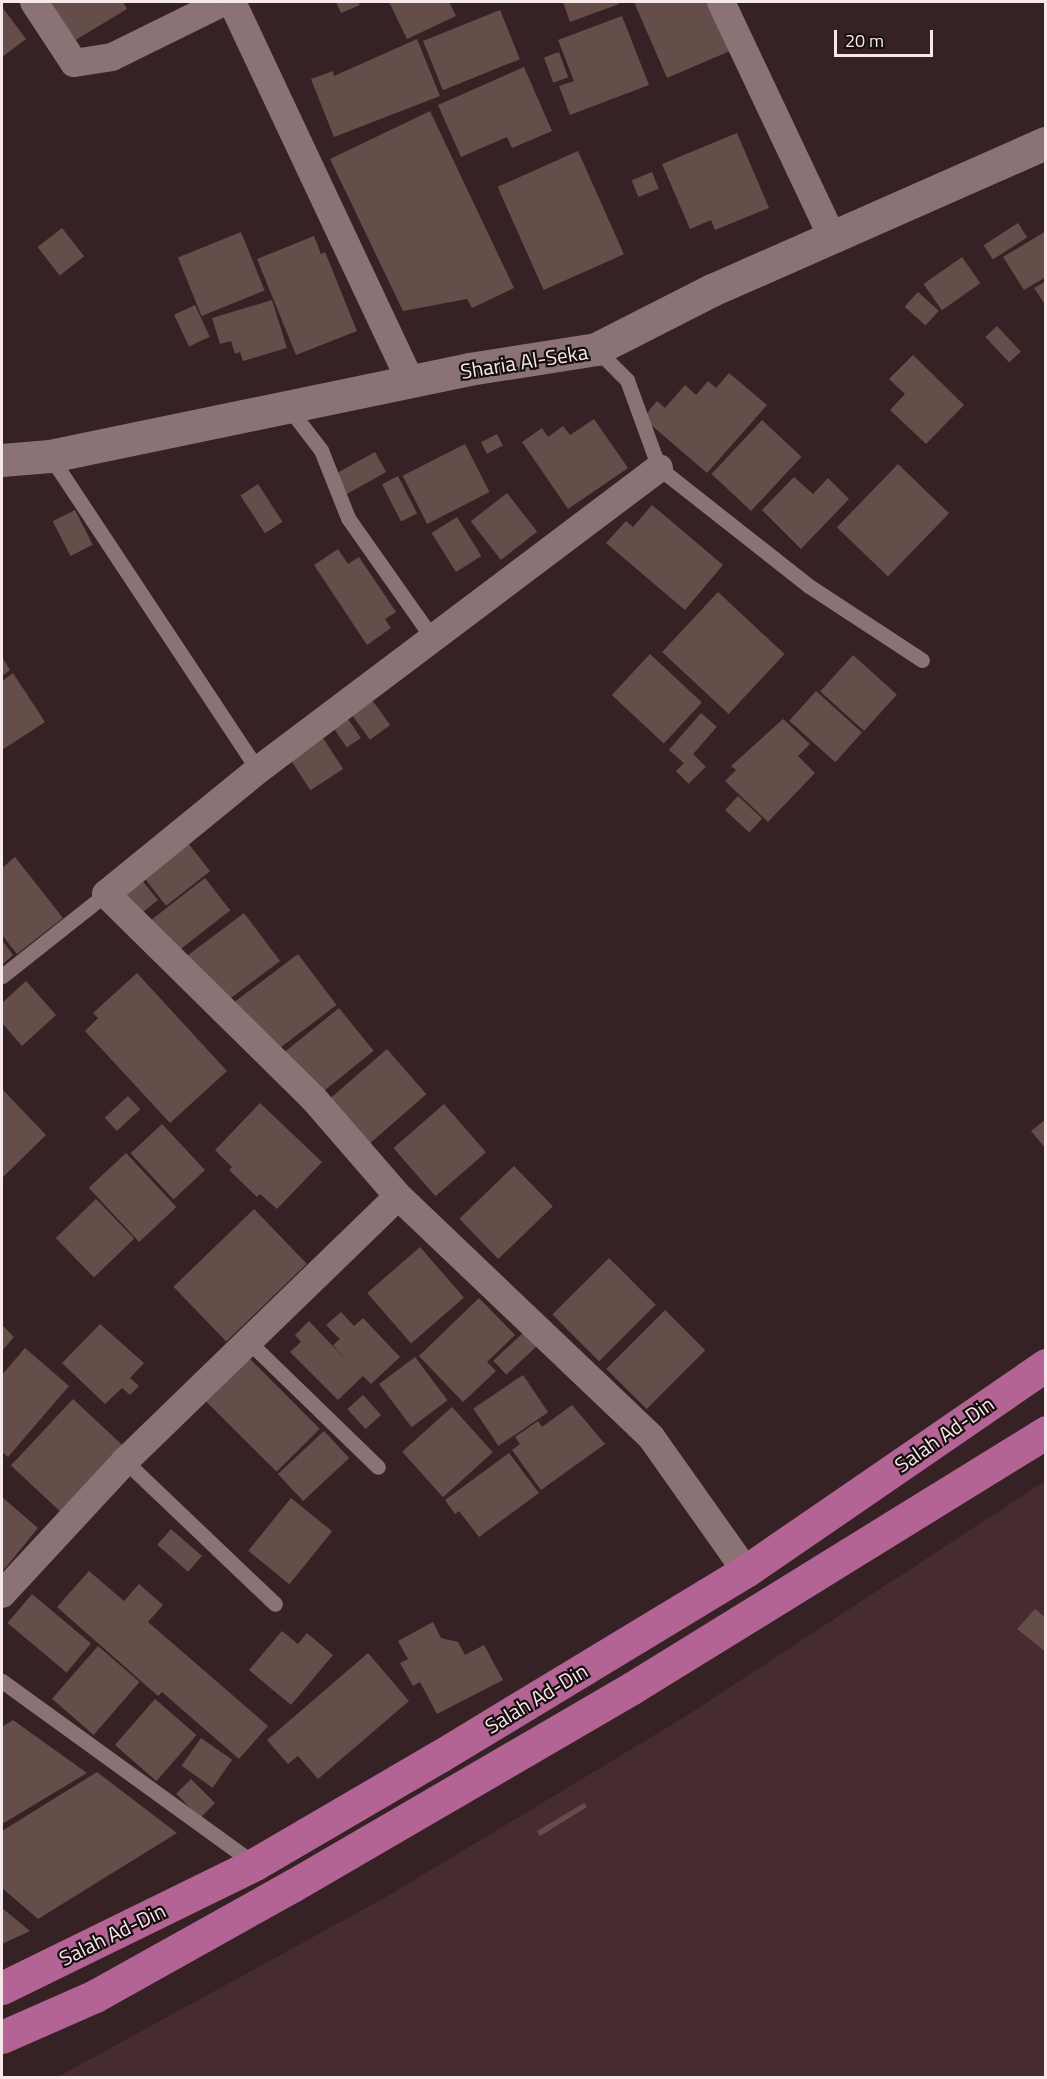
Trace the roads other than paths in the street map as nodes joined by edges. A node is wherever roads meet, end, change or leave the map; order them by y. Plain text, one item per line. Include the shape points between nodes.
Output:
1 (34, 2) edge
2 (224, 2) edge
3 (231, 2) edge
4 (721, 2) edge
5 (1046, 143) edge
6 (832, 237) junction
7 (596, 349) junction
8 (410, 381) junction
9 (288, 407) junction
10 (50, 456) junction
11 (2, 460) edge
12 (659, 468) junction
13 (433, 639) junction
14 (922, 660) dead end
15 (258, 770) junction
16 (106, 894) junction
17 (2, 976) edge
18 (398, 1196) junction
19 (250, 1343) junction
20 (1046, 1365) edge
21 (1046, 1432) edge
22 (125, 1461) junction
23 (378, 1467) dead end
24 (746, 1570) junction
25 (2, 1594) edge
26 (275, 1604) dead end
27 (2, 1681) edge
28 (255, 1864) junction
29 (2, 1988) edge
30 (2, 2037) edge

1 - 2 street via 74,63 112,57
3 - 8 street
4 - 6 street
5 - 6 street, Sharia Al-Seka
6 - 7 street, Sharia Al-Seka via 712,290
7 - 8 street, Sharia Al-Seka
7 - 12 lane via 627,380
8 - 9 street, Sharia Al-Seka
9 - 10 street, Sharia Al-Seka
9 - 13 lane via 321,450 348,518
10 - 11 street, Sharia Al-Seka
10 - 15 lane
12 - 13 street
12 - 14 lane via 809,586
13 - 15 street
15 - 16 street
16 - 17 lane
16 - 18 street via 314,1099
18 - 19 street
18 - 24 street via 651,1437
19 - 22 street
19 - 23 lane
20 - 24 highway, Salah Ad-Din
21 - 30 highway, Salah Ad-Din via 632,1688 303,1880 95,1996
22 - 25 street
22 - 26 lane
24 - 28 highway, Salah Ad-Din
27 - 28 lane
28 - 29 highway, Salah Ad-Din

